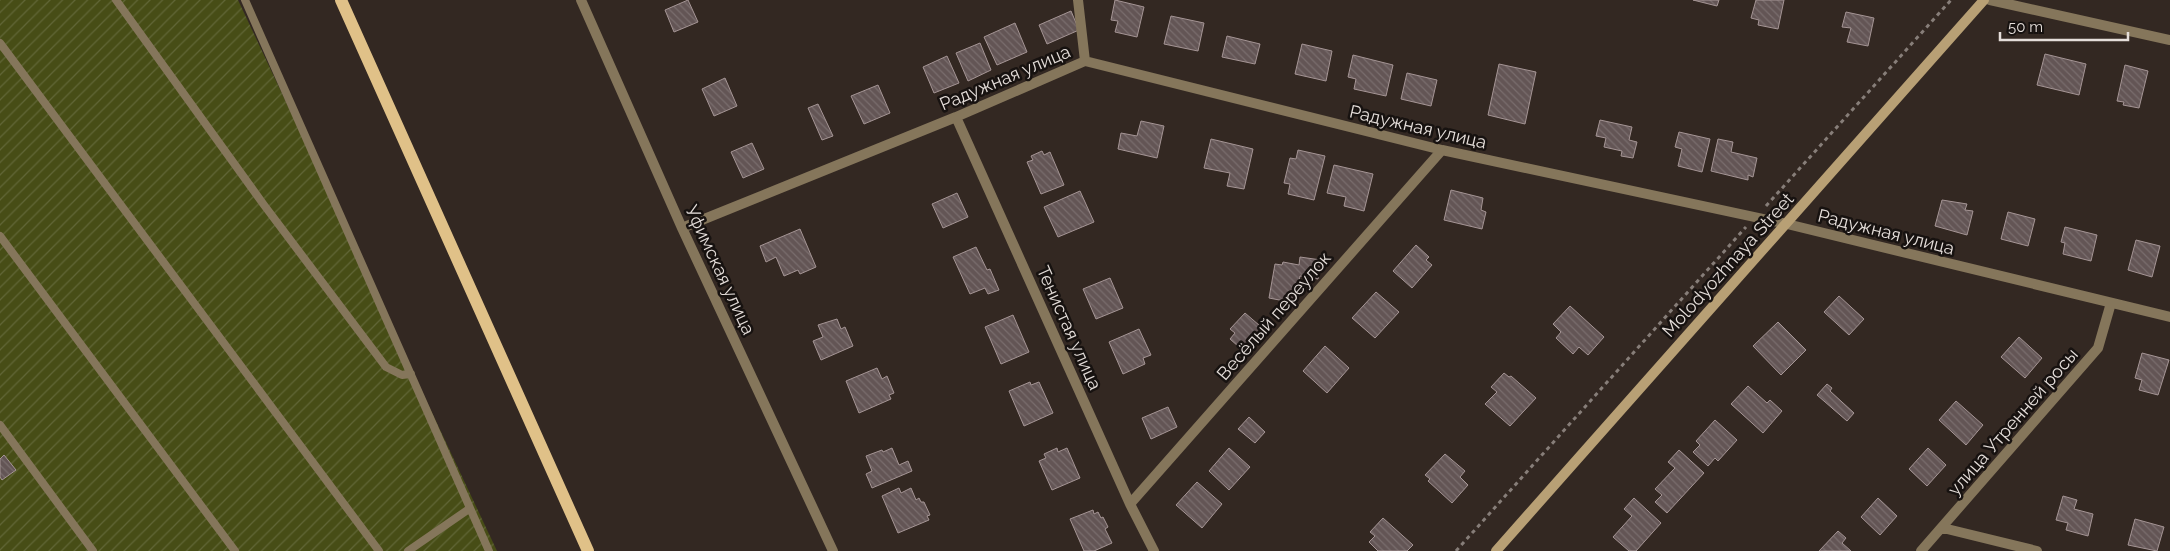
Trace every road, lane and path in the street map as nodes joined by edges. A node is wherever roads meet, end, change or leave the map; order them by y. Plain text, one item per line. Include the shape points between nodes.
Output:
1 (116, 0) edge
2 (245, 0) edge
3 (341, 0) edge
4 (581, 0) edge
5 (1078, 0) edge
6 (1951, 0) edge
7 (1984, 0) edge
8 (1990, 0) edge
9 (2170, 40) edge
10 (0, 42) edge
11 (1085, 61) junction
12 (956, 118) junction
13 (1442, 150) junction
14 (1756, 218) junction
15 (1787, 224) junction
16 (682, 228) junction
17 (0, 236) edge
18 (2111, 303) junction
19 (2170, 317) edge
20 (411, 374) junction
21 (0, 425) edge
22 (1130, 504) junction
23 (469, 509) junction
24 (1943, 528) junction
25 (93, 551) edge
26 (235, 551) edge
27 (379, 551) edge
28 (408, 551) edge
29 (489, 551) edge
30 (588, 551) edge
31 (833, 551) edge
32 (1154, 551) edge
33 (1456, 551) edge
34 (1496, 551) edge
35 (1921, 551) edge
36 (2036, 551) edge

1 - 20 lane via 242,176 386,367 402,375
2 - 20 lane
3 - 30 main road
4 - 16 street, Уфимская улица
5 - 11 street
6 - 14 path
7 - 15 street, Molodyozhnaya Street
8 - 9 street
10 - 27 lane
11 - 12 street, Радужная улица
11 - 13 street, Радужная улица
12 - 16 street, Радужная улица
12 - 22 street, Тенистая улица
13 - 14 street, Радужная улица
13 - 22 street, Весёлый переулок
14 - 15 street, Радужная улица
14 - 33 path
15 - 18 street, Радужная улица
15 - 34 street, Molodyozhnaya Street
16 - 31 street, Уфимская улица
17 - 26 lane
18 - 19 street, Радужная улица
18 - 24 street, улица Утренней росы via 2098,348
20 - 23 lane
21 - 25 lane
22 - 32 street, Тенистая улица
23 - 28 lane
23 - 29 lane
24 - 35 street, улица Утренней росы
24 - 36 street

